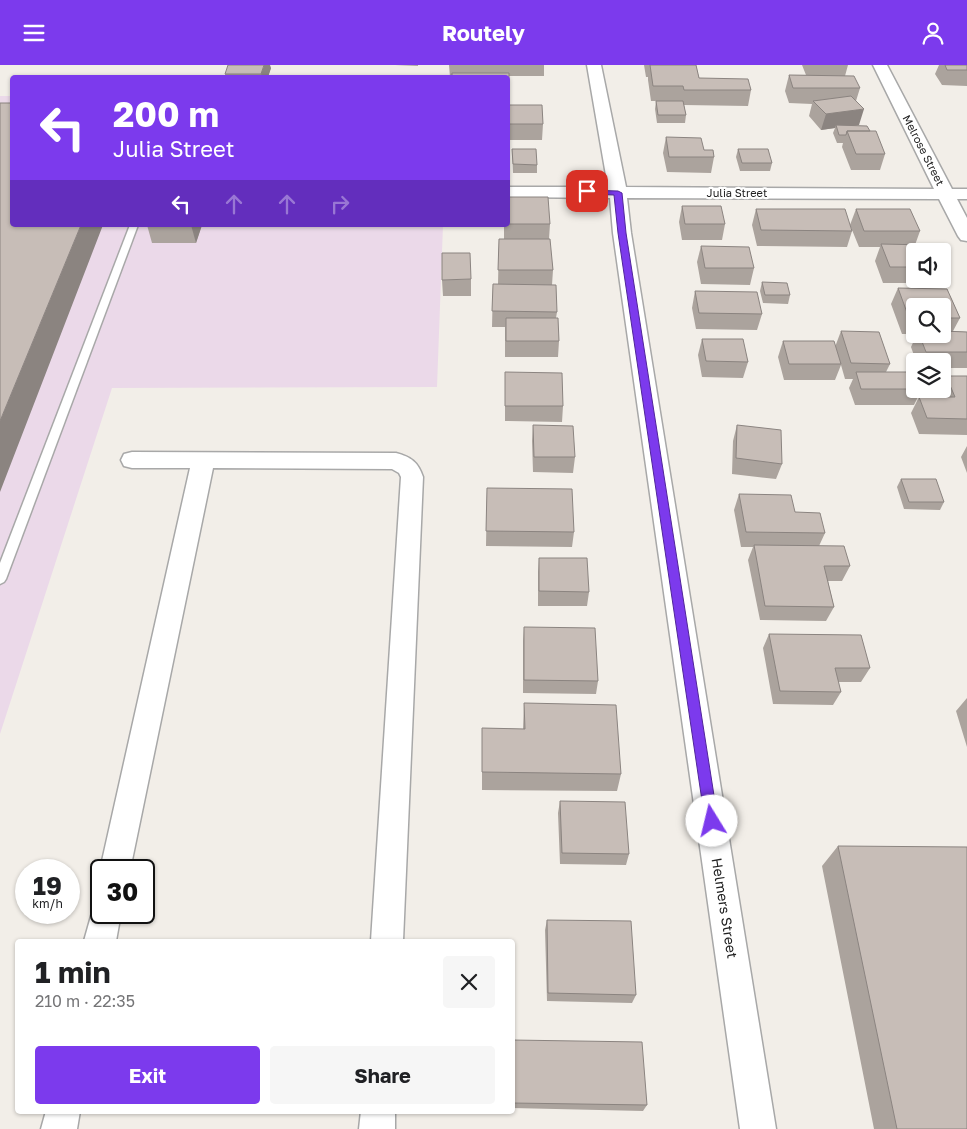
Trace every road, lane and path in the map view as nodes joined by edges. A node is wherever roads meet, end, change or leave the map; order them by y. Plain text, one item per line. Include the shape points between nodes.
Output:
1 (594, 65) edge
2 (880, 65) edge
3 (510, 192) edge
4 (618, 193) junction
5 (946, 193) junction
6 (967, 194) edge
7 (133, 227) edge
8 (967, 236) edge
9 (132, 460) dead end
10 (202, 461) junction
11 (0, 579) edge
12 (117, 859) edge
13 (104, 924) edge
14 (100, 939) edge
15 (387, 939) edge
16 (62, 1114) edge
17 (378, 1114) edge
18 (59, 1129) edge
19 (377, 1129) edge
20 (758, 1129) edge

1 - 4 street, Helmers Street
2 - 5 street, Melrose Street
3 - 4 street, Julia Street
4 - 5 street, Julia Street
4 - 20 street, Helmers Street
5 - 6 street, Julia Street
5 - 8 street, Melrose Street
7 - 11 lane
9 - 10 street
10 - 12 street
10 - 15 street via 396,461 409,468 412,477
13 - 14 street
16 - 18 street
17 - 19 street

